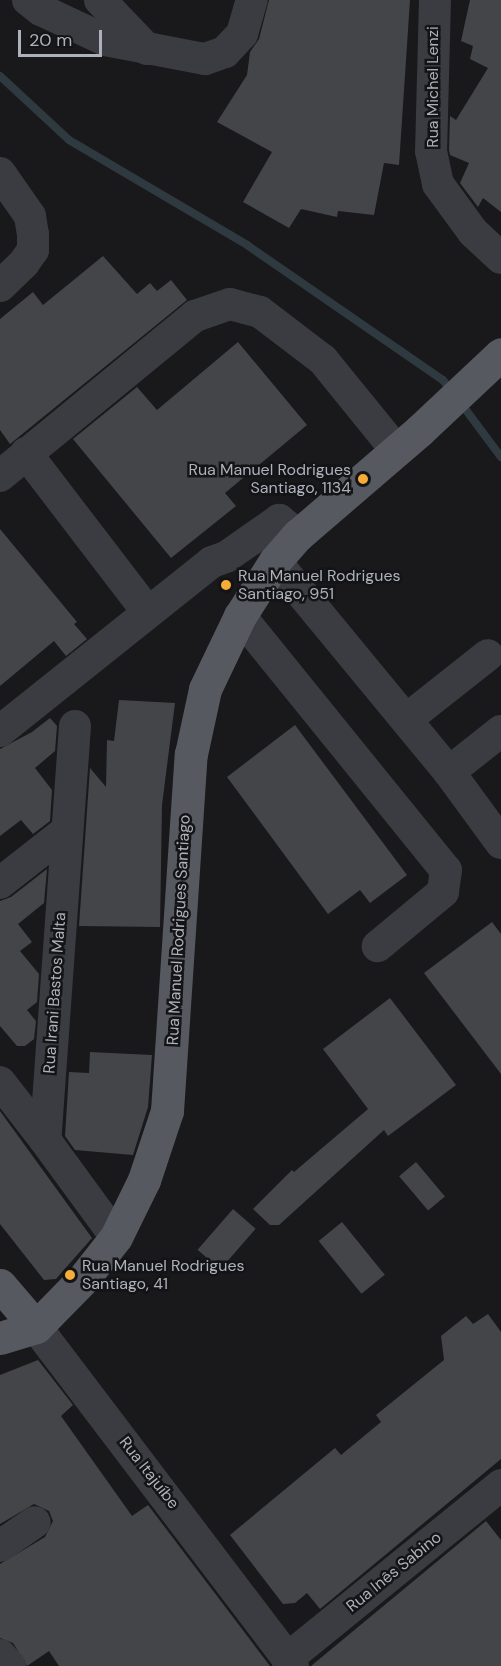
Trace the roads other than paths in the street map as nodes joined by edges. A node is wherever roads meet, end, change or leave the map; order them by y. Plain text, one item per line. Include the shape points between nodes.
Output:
1 (28, 0) edge
2 (100, 0) edge
3 (252, 0) edge
4 (435, 0) edge
5 (147, 49) junction
6 (0, 173) edge
7 (501, 258) edge
8 (0, 286) edge
9 (501, 354) edge
10 (408, 441) junction
11 (26, 453) junction
12 (0, 476) edge
13 (298, 535) junction
14 (275, 561) junction
15 (147, 611) junction
16 (240, 615) junction
17 (488, 655) dead end
18 (407, 719) junction
19 (75, 726) dead end
20 (0, 731) edge
21 (501, 731) edge
22 (449, 772) junction
23 (65, 831) junction
24 (501, 843) edge
25 (0, 883) edge
26 (378, 946) dead end
27 (0, 1082) edge
28 (45, 1140) junction
29 (116, 1237) junction
30 (0, 1285) edge
31 (36, 1327) junction
32 (0, 1338) edge
33 (501, 1485) edge
34 (35, 1522) dead end
35 (0, 1546) edge
36 (0, 1655) edge
37 (290, 1662) edge
38 (10, 1666) edge

1 - 5 street via 90,34
2 - 5 street
3 - 5 street via 242,34 225,51 205,59
4 - 7 street, Rua Michel Lenzi via 431,151 438,184 473,231
6 - 8 street via 30,216 33,249
9 - 10 main road, Rua Manuel Rodrigues Santiago
10 - 11 street via 323,360 260,312 230,303 195,315
10 - 13 main road, Rua Manuel Rodrigues Santiago
11 - 12 street
11 - 15 street
13 - 14 main road, Rua Manuel Rodrigues Santiago
13 - 15 street via 279,519 226,557 212,562
14 - 16 main road, Rua Manuel Rodrigues Santiago
14 - 18 street
15 - 20 street
16 - 26 street via 438,855 446,870 443,892
16 - 29 main road, Rua Manuel Rodrigues Santiago via 205,689 191,754 167,1111 144,1180
17 - 18 street
18 - 22 street
19 - 23 street, Rua Irani Bastos Malta
21 - 22 street
22 - 24 street
23 - 25 street
23 - 28 street, Rua Irani Bastos Malta
27 - 28 street
28 - 29 street
29 - 31 main road, Rua Manuel Rodrigues Santiago via 83,1279
30 - 31 main road, Rua Itajuíbe
31 - 32 main road, Rua Manuel Rodrigues Santiago
31 - 37 street, Rua Itajuíbe
33 - 37 street, Rua Inês Sabino
34 - 35 street
36 - 38 street

